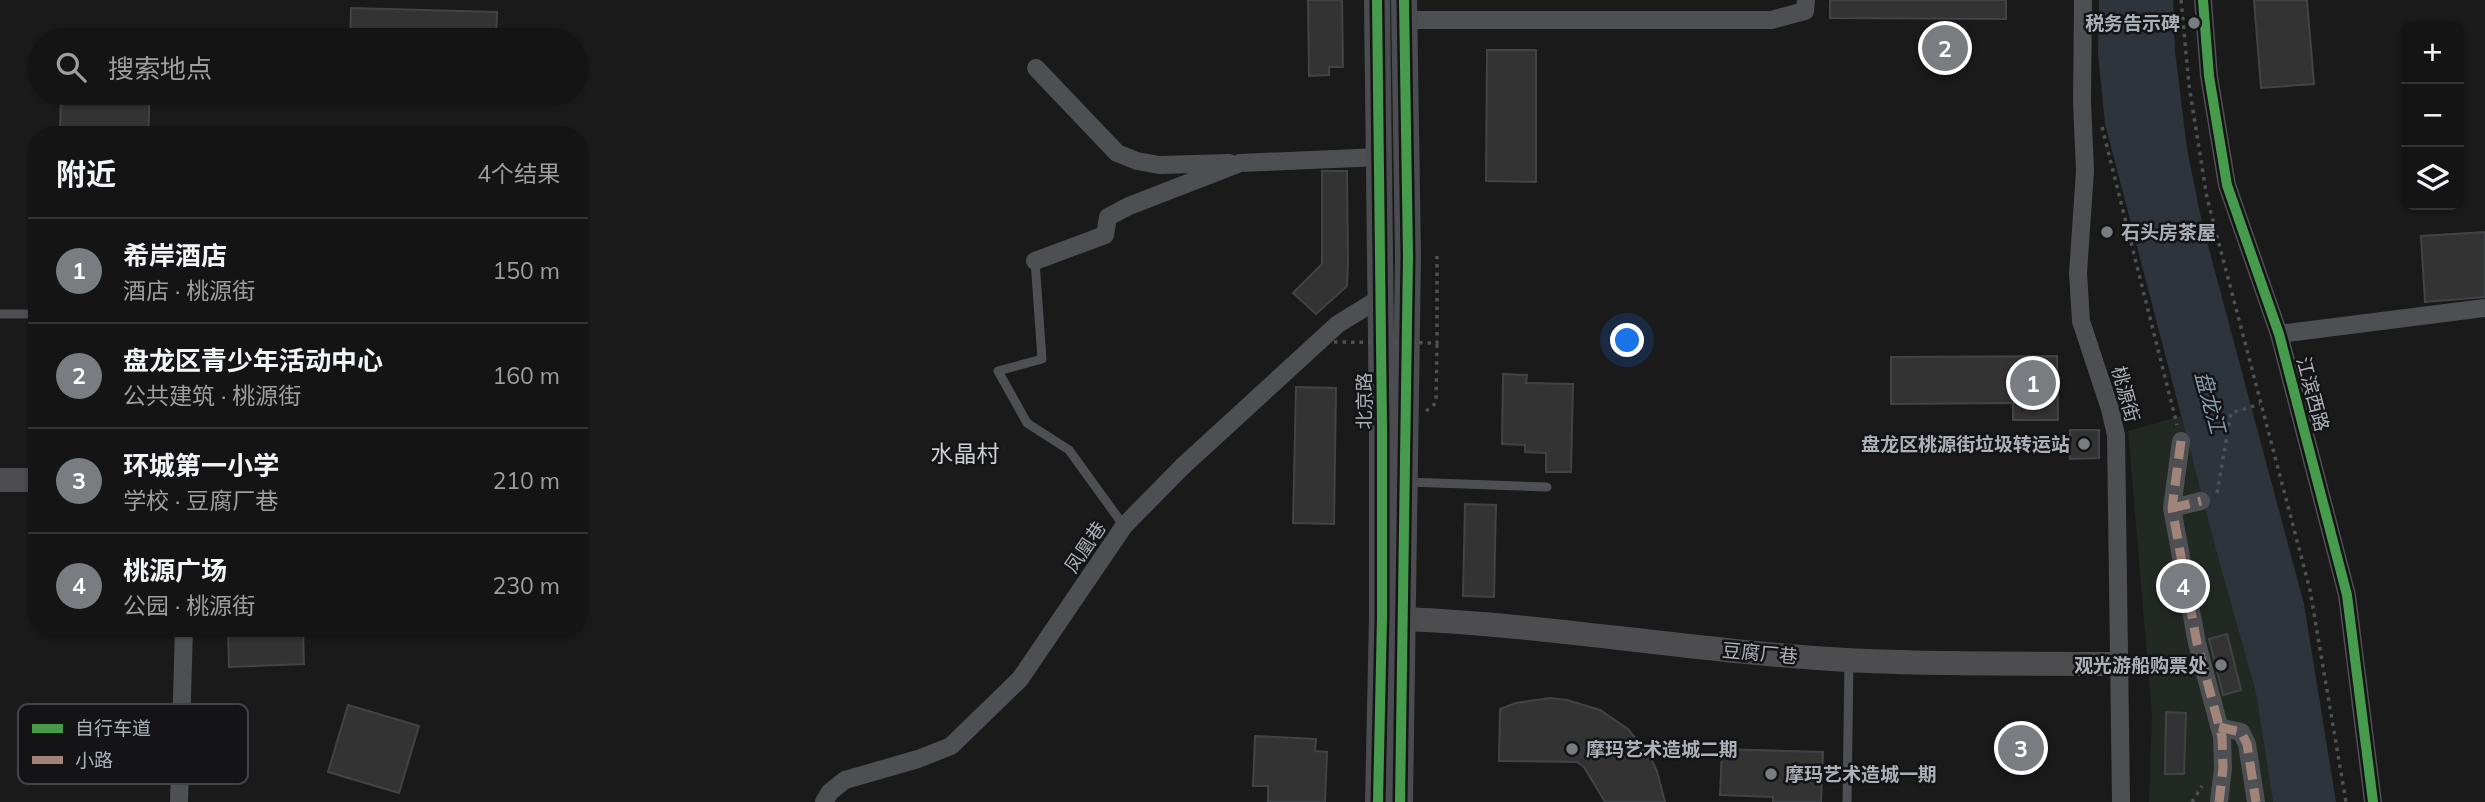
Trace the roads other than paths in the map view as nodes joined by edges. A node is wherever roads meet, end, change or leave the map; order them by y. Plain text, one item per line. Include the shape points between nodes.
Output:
1 (1377, 0) edge
2 (1806, 0) edge
3 (2083, 0) edge
4 (2203, 0) edge
5 (1404, 10) edge
6 (1036, 68) dead end
7 (1380, 157) junction
8 (1240, 163) junction
9 (1035, 261) joint
10 (1382, 297) junction
11 (2485, 308) edge
12 (0, 314) edge
13 (28, 314) edge
14 (2279, 334) junction
15 (2181, 441) road end
16 (0, 480) edge
17 (28, 480) edge
18 (1405, 482) junction
19 (1547, 487) dead end
20 (2201, 501) road end
21 (2172, 508) junction
22 (1124, 526) junction
23 (1404, 619) junction
24 (184, 637) edge
25 (1849, 660) junction
26 (2118, 664) junction
27 (182, 704) edge
28 (2220, 727) junction
29 (180, 784) edge
30 (179, 802) edge
31 (824, 802) edge
32 (1378, 802) edge
33 (1401, 802) edge
34 (1847, 802) edge
35 (2122, 802) edge
36 (2219, 802) edge
37 (2256, 802) edge
38 (2373, 802) edge

1 - 7 main road, 北京路
2 - 5 street via 1805,11 1771,20
3 - 26 street, 桃源街 via 2085,171 2078,273 2081,321 2116,435
4 - 14 street, 江滨西路 via 2209,76 2227,185
5 - 18 main road
6 - 8 street via 1117,153 1137,162 1159,164
7 - 8 street
7 - 10 main road, 北京路
8 - 9 street via 1129,206 1108,217 1105,235
9 - 22 lane via 1042,359 998,371 1027,423 1069,450
10 - 22 street, 凤凰巷 via 1338,324
10 - 32 main road, 北京路
11 - 14 street
12 - 13 lane
14 - 38 street, 江滨西路 via 2347,595
15 - 21 street
16 - 17 street
18 - 19 lane
18 - 23 main road
20 - 21 street
21 - 28 street via 2197,643
22 - 31 street, 凤凰巷 via 1020,679 951,746 845,780
23 - 25 street, 豆腐厂巷
23 - 33 main road
24 - 27 street
25 - 26 street, 豆腐厂巷
25 - 34 lane
26 - 35 street, 桃源街
28 - 36 street via 2223,768
28 - 37 street via 2241,732 2247,744
29 - 30 street

